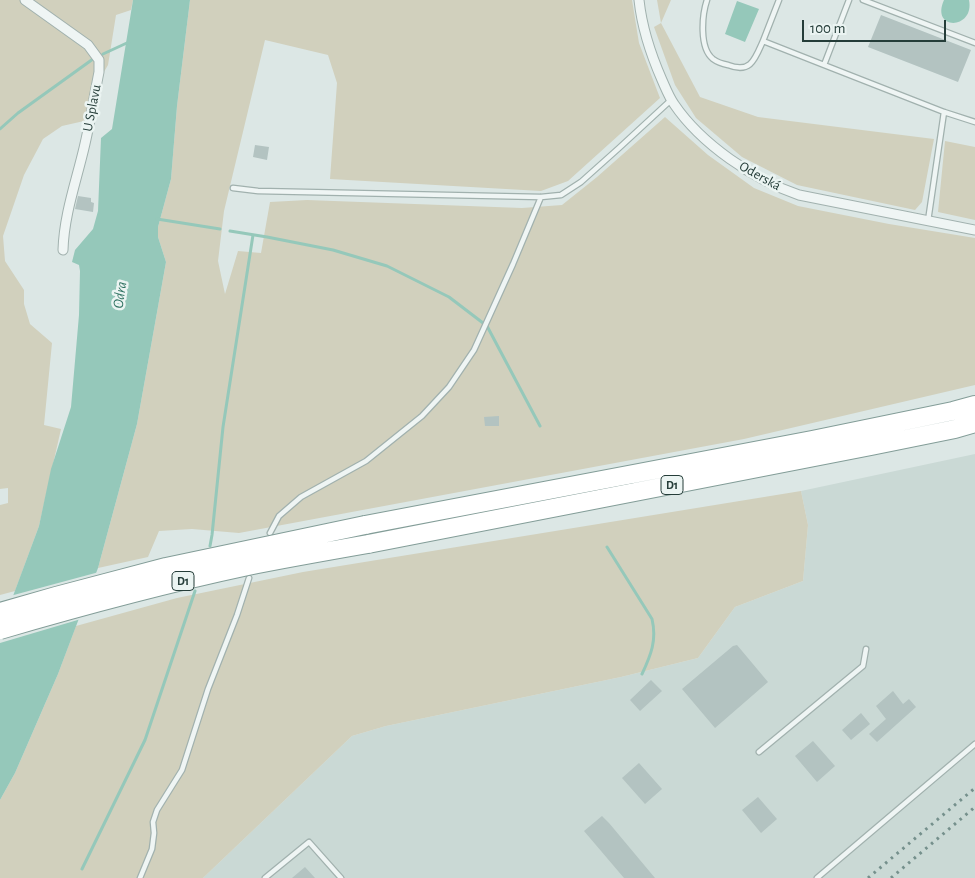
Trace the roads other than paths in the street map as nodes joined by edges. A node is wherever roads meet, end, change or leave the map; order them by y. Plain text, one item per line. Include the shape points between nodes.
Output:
1 (25, 0) edge
2 (639, 0) edge
3 (707, 0) edge
4 (779, 0) edge
5 (849, 0) edge
6 (863, 0) edge
7 (763, 41) junction
8 (975, 43) edge
9 (824, 65) junction
10 (671, 100) junction
11 (944, 112) junction
12 (975, 122) edge
13 (233, 188) dead end
14 (541, 197) junction
15 (928, 220) junction
16 (975, 230) edge
17 (63, 250) dead end
18 (975, 405) edge
19 (975, 423) edge
20 (270, 533) dead end
21 (249, 578) dead end
22 (0, 612) edge
23 (0, 630) edge
24 (866, 649) dead end
25 (975, 744) edge
26 (759, 752) dead end
27 (140, 878) edge
28 (265, 878) edge
29 (341, 878) edge
30 (817, 878) edge

1 - 17 street, U Splavu via 88,45 99,60
2 - 10 street, Oderská via 645,35
3 - 7 lane via 703,33 707,49 715,61 744,68 753,61
4 - 7 lane
5 - 9 lane
6 - 8 lane
7 - 9 lane
9 - 11 lane
10 - 14 lane via 580,182 561,195
10 - 15 street, Oderská via 708,142 774,186 810,198
11 - 12 lane
11 - 15 lane
13 - 14 lane
14 - 20 lane via 474,350 449,387 422,416 366,461 301,497 280,516
15 - 16 street, Oderská
18 - 22 highway, D1, bridge via 858,431 166,567
19 - 23 highway, D1, bridge via 247,566 89,604
21 - 27 lane via 182,770 157,810 152,849
24 - 26 lane via 863,666
25 - 30 lane
28 - 29 lane via 309,842

